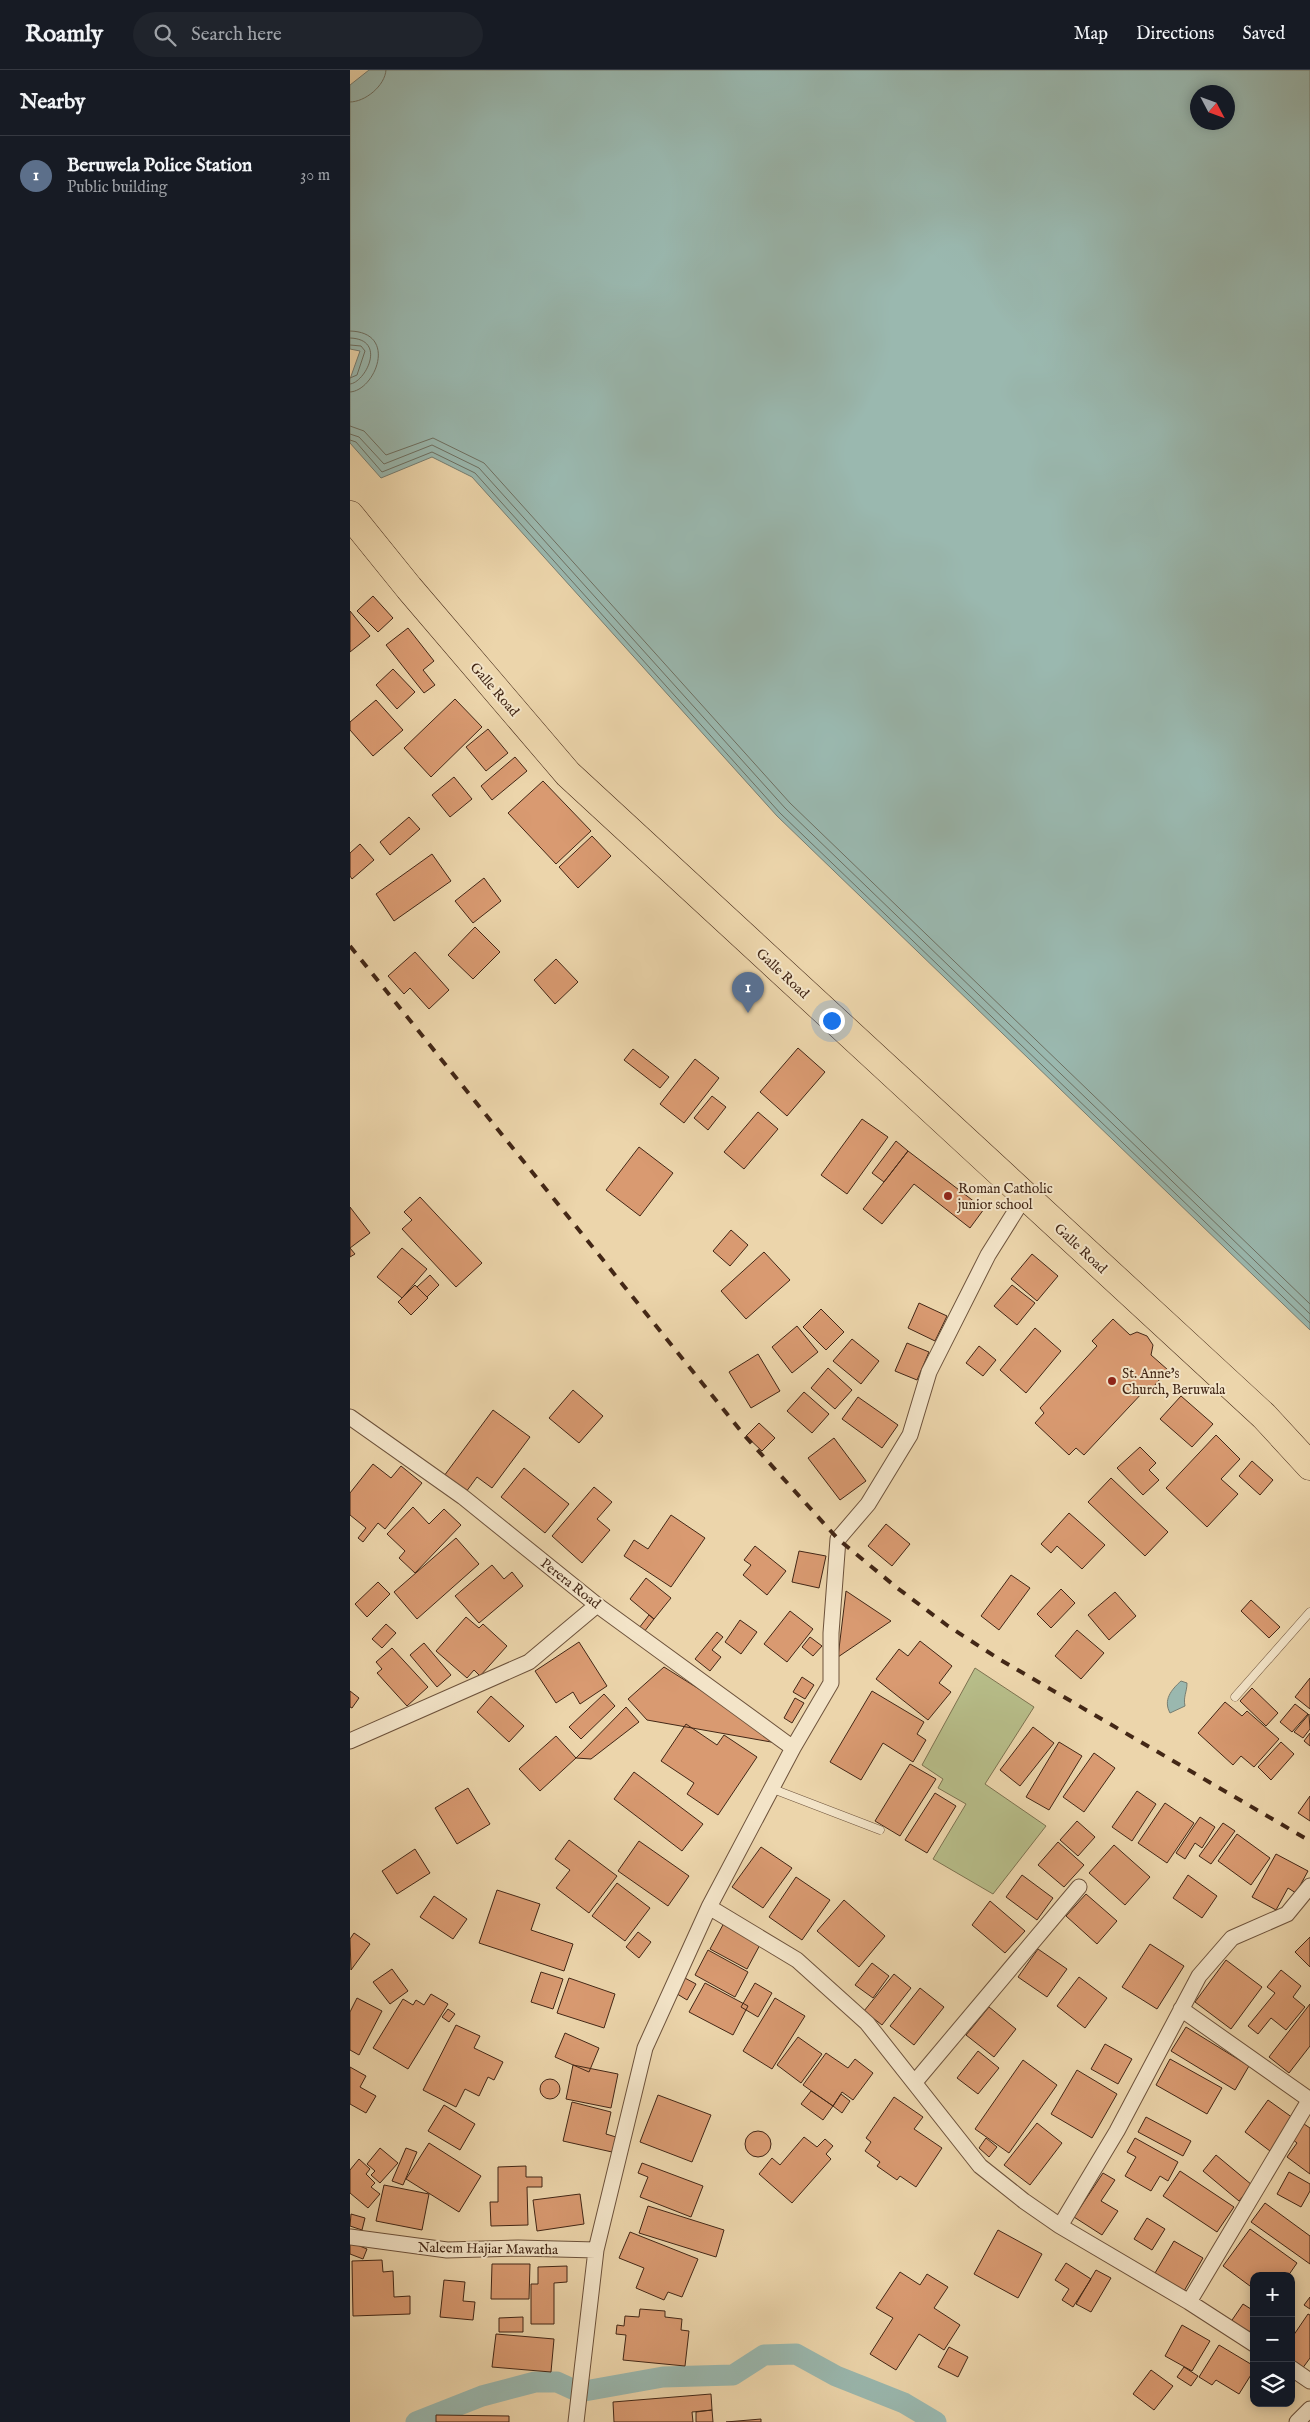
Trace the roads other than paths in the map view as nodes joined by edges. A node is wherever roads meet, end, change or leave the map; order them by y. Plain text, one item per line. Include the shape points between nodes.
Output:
1 (350, 515) edge
2 (1025, 1196) junction
3 (350, 1417) edge
4 (1310, 1466) edge
5 (597, 1604) junction
6 (1310, 1612) edge
7 (1235, 1697) dead end
8 (350, 1741) edge
9 (793, 1748) junction
10 (773, 1788) junction
11 (880, 1830) dead end
12 (1310, 1886) edge
13 (1079, 1887) dead end
14 (709, 1907) junction
15 (1181, 2008) junction
16 (915, 2082) junction
17 (1310, 2099) edge
18 (1060, 2226) junction
19 (350, 2237) edge
20 (596, 2250) junction
21 (1189, 2302) junction
22 (1250, 2341) edge
23 (1295, 2371) edge
24 (1310, 2381) edge
25 (1310, 2409) edge
26 (576, 2422) edge
27 (1297, 2422) edge

1 - 2 highway, Galle Road via 568,774
2 - 4 highway, Galle Road via 1264,1416
2 - 9 street via 988,1255 929,1372 910,1435 868,1504 838,1539 831,1683
3 - 5 street, Perera Road via 462,1497
5 - 8 street via 529,1662
5 - 9 street, Perera Road
6 - 7 lane
9 - 10 street
10 - 11 lane
10 - 14 street
12 - 15 street via 1287,1914 1232,1938 1198,1976
13 - 16 street
14 - 16 street via 797,1960 867,2023
14 - 20 street via 645,2048
15 - 17 street
15 - 18 street via 1118,2131
16 - 18 street via 980,2166
17 - 21 street
18 - 21 street
19 - 20 street, Naleem Hajiar Mawatha via 447,2250
20 - 26 street
21 - 22 street
23 - 24 street
25 - 27 street

